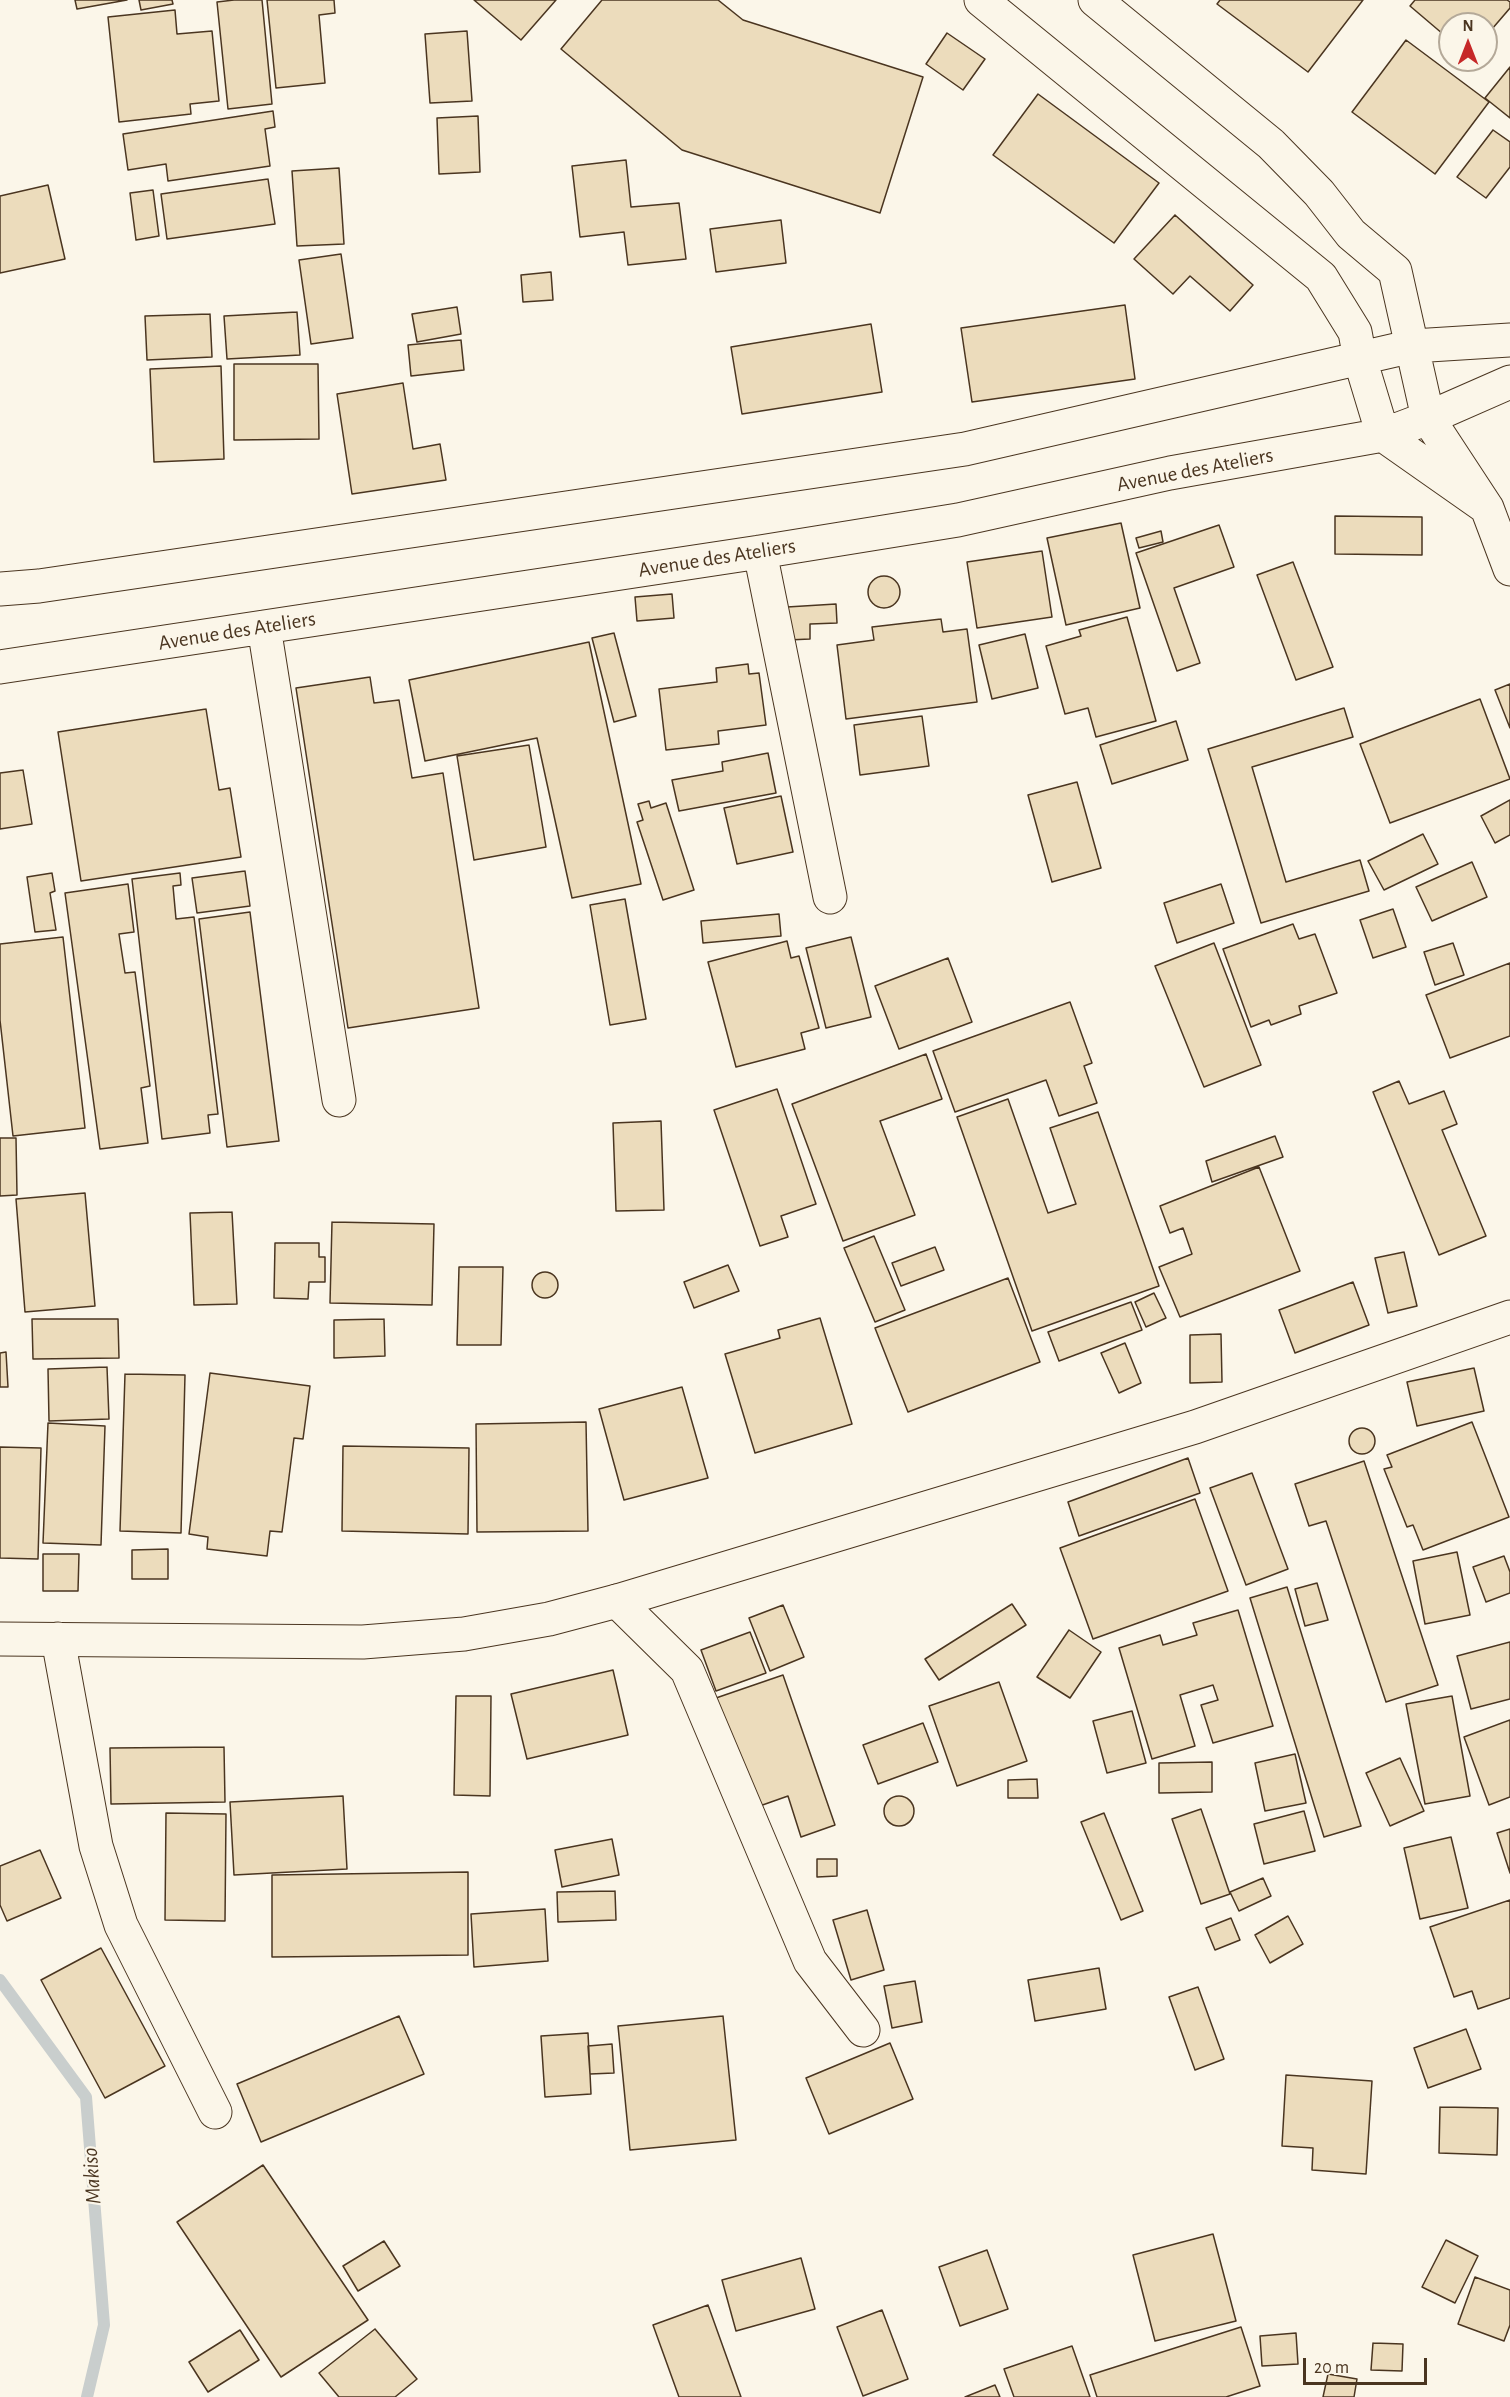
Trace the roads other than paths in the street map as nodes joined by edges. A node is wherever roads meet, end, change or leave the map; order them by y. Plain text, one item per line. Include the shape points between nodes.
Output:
1 (981, 0) edge
2 (1095, 0) edge
3 (1510, 340) edge
4 (1413, 346) junction
5 (1360, 360) junction
6 (1510, 382) edge
7 (1428, 418) junction
8 (1383, 435) junction
9 (1487, 508) junction
10 (760, 552) junction
11 (1510, 570) edge
12 (0, 589) edge
13 (264, 627) junction
14 (0, 667) edge
15 (830, 897) dead end
16 (339, 1100) dead end
17 (1510, 1317) edge
18 (616, 1601) junction
19 (0, 1639) edge
20 (58, 1639) junction
21 (863, 2030) dead end
22 (215, 2112) dead end

1 - 5 street via 1321,277 1355,332
2 - 4 street via 1271,144 1319,193 1351,234 1395,271
3 - 4 street
4 - 5 street
4 - 7 street
5 - 8 street
5 - 12 street via 965,449
6 - 7 street, Avenue des Ateliers
7 - 8 street, Avenue des Ateliers
7 - 9 street
8 - 9 street
8 - 10 street, Avenue des Ateliers via 1170,472 958,520
9 - 11 street
10 - 13 street, Avenue des Ateliers
10 - 15 street
13 - 14 street, Avenue des Ateliers
13 - 16 street
17 - 18 street via 1195,1427
18 - 20 street via 549,1619 464,1634 363,1642
18 - 21 street via 687,1670 810,1961
19 - 20 street
20 - 22 street via 96,1846 121,1925

